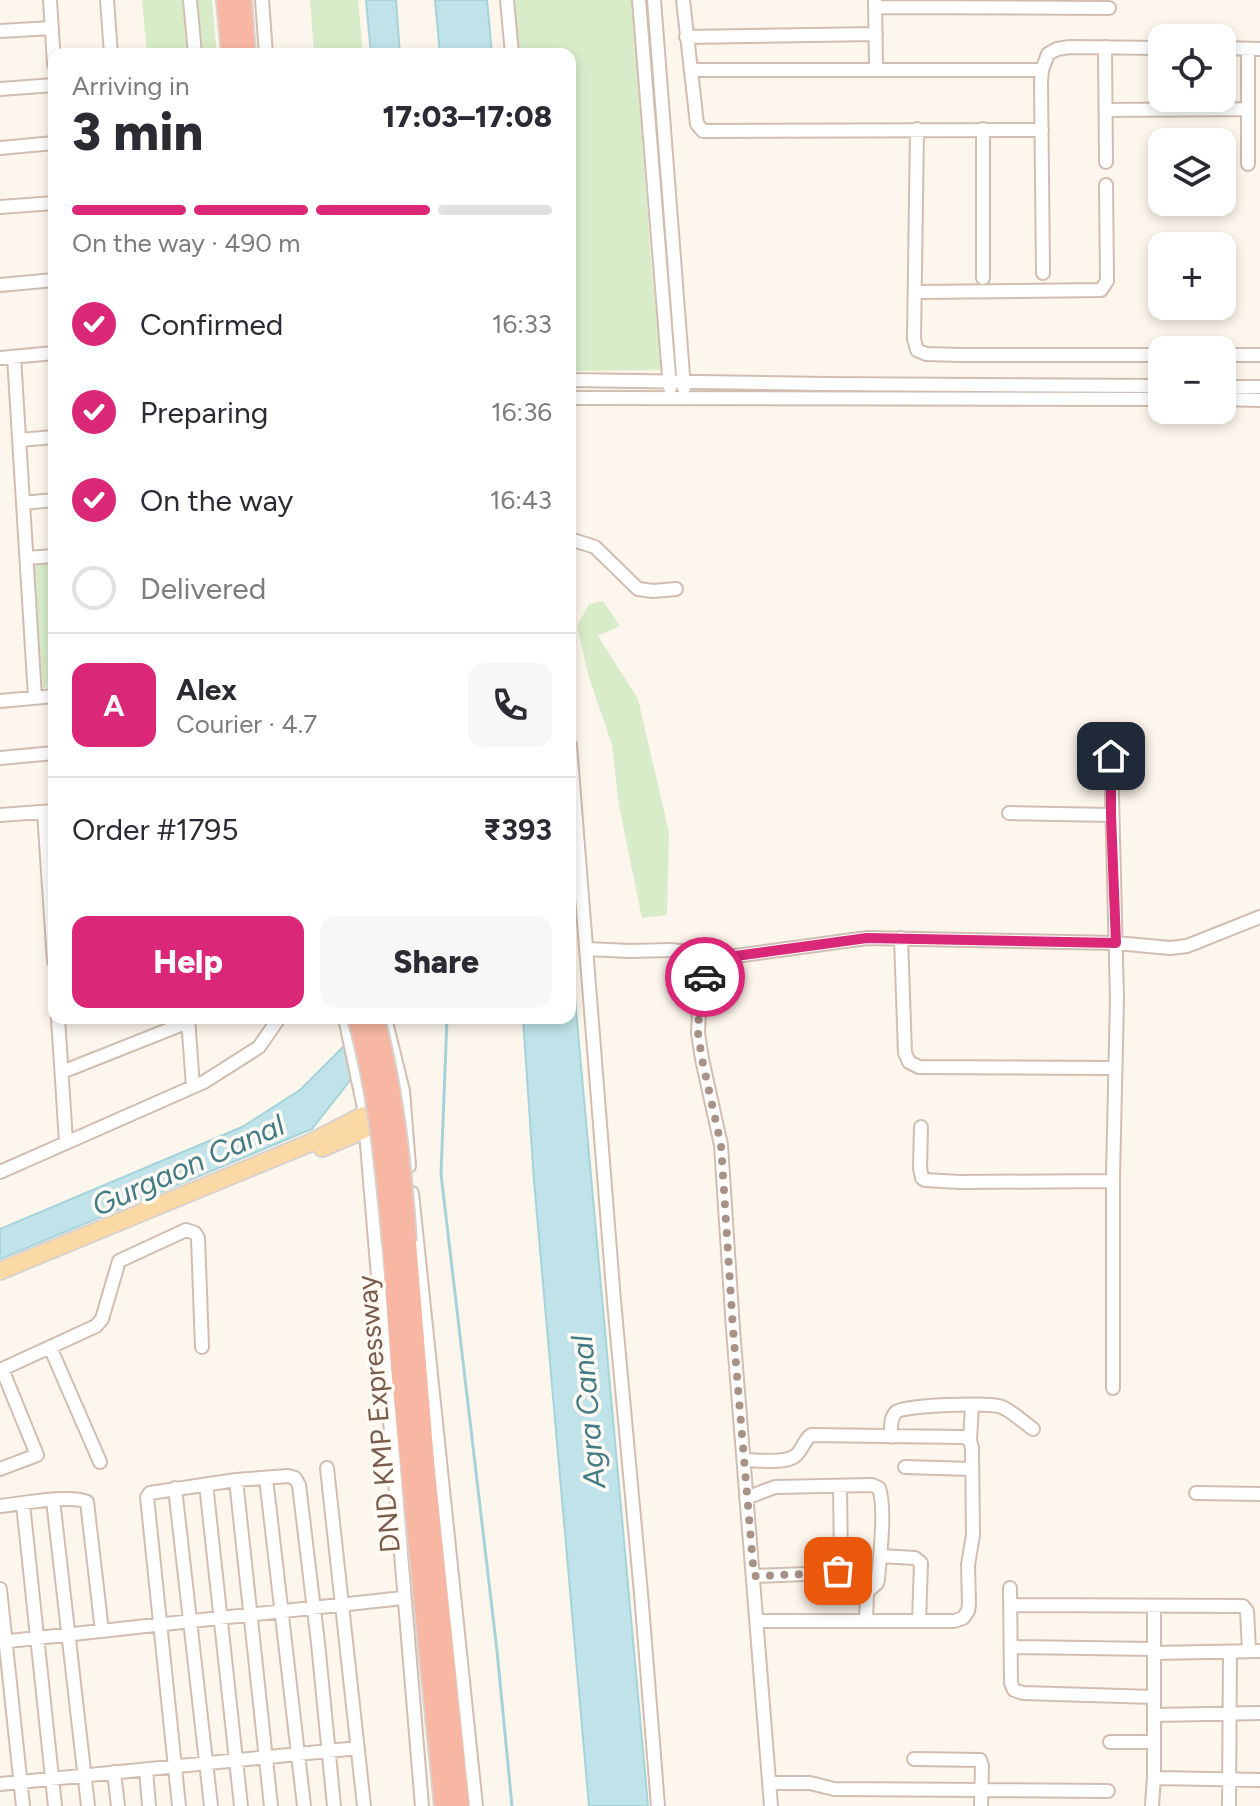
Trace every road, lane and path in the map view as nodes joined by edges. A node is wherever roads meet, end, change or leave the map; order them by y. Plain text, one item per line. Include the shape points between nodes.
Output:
1 (50, 0) edge
2 (107, 0) edge
3 (190, 0) edge
4 (226, 0) edge
5 (242, 0) edge
6 (262, 0) edge
7 (507, 0) edge
8 (639, 0) edge
9 (654, 0) edge
10 (683, 0) edge
11 (875, 4) edge
12 (1109, 8) dead end
13 (52, 28) junction
14 (0, 31) edge
15 (876, 34) junction
16 (686, 37) junction
17 (1105, 47) junction
18 (53, 48) edge
19 (111, 48) edge
20 (194, 48) edge
21 (230, 48) edge
22 (246, 48) edge
23 (266, 48) edge
24 (511, 48) edge
25 (1148, 48) edge
26 (1254, 49) edge
27 (876, 69) junction
28 (691, 70) junction
29 (1042, 70) junction
30 (48, 85) edge
31 (0, 89) edge
32 (1248, 109) junction
33 (1106, 110) junction
34 (917, 129) junction
35 (983, 129) junction
36 (1042, 130) junction
37 (48, 144) edge
38 (0, 148) edge
39 (1106, 162) dead end
40 (1248, 164) dead end
41 (1106, 185) dead end
42 (48, 203) edge
43 (0, 207) edge
44 (1043, 273) dead end
45 (983, 278) dead end
46 (48, 281) edge
47 (0, 285) edge
48 (916, 292) junction
49 (48, 354) edge
50 (1148, 355) edge
51 (1236, 355) edge
52 (1260, 355) edge
53 (14, 357) junction
54 (0, 358) edge
55 (576, 380) edge
56 (670, 381) junction
57 (684, 382) junction
58 (1148, 386) edge
59 (1236, 387) edge
60 (1260, 387) edge
61 (576, 398) edge
62 (670, 398) junction
63 (685, 398) junction
64 (1148, 399) edge
65 (1236, 399) edge
66 (1260, 400) edge
67 (48, 438) edge
68 (19, 440) junction
69 (48, 501) edge
70 (23, 503) junction
71 (576, 541) edge
72 (48, 556) edge
73 (27, 558) junction
74 (676, 589) dead end
75 (48, 696) edge
76 (35, 697) junction
77 (0, 701) edge
78 (48, 754) edge
79 (1111, 756) dead end
80 (0, 758) edge
81 (48, 812) edge
82 (1009, 813) dead end
83 (0, 815) edge
84 (1111, 815) junction
85 (576, 822) edge
86 (1260, 917) edge
87 (901, 938) junction
88 (1116, 943) junction
89 (586, 949) junction
90 (706, 954) junction
91 (58, 1024) edge
92 (178, 1024) edge
93 (188, 1024) edge
94 (275, 1024) edge
95 (346, 1024) edge
96 (358, 1024) edge
97 (376, 1024) edge
98 (387, 1024) edge
99 (1115, 1068) junction
100 (62, 1072) junction
101 (193, 1087) junction
102 (364, 1122) junction
103 (921, 1127) dead end
104 (66, 1142) junction
105 (0, 1172) edge
106 (410, 1176) junction
107 (369, 1180) junction
108 (1113, 1181) junction
109 (399, 1243) junction
110 (0, 1271) edge
111 (0, 1280) edge
112 (50, 1347) junction
113 (202, 1347) dead end
114 (1, 1369) edge
115 (1113, 1388) dead end
116 (972, 1406) junction
117 (1033, 1429) dead end
118 (891, 1437) junction
119 (970, 1440) junction
120 (744, 1460) junction
121 (100, 1462) dead end
122 (905, 1467) dead end
123 (327, 1468) dead end
124 (0, 1469) edge
125 (972, 1469) junction
126 (266, 1478) junction
127 (236, 1480) junction
128 (206, 1484) junction
129 (840, 1486) junction
130 (175, 1488) junction
131 (1196, 1493) dead end
132 (1260, 1494) edge
133 (746, 1498) junction
134 (53, 1500) junction
135 (23, 1504) junction
136 (0, 1506) edge
137 (880, 1556) junction
138 (754, 1576) junction
139 (1010, 1588) dead end
140 (0, 1589) edge
141 (403, 1598) junction
142 (342, 1605) junction
143 (1010, 1605) junction
144 (1154, 1606) junction
145 (313, 1608) junction
146 (280, 1612) junction
147 (250, 1615) junction
148 (221, 1618) junction
149 (866, 1620) junction
150 (191, 1621) junction
151 (757, 1621) junction
152 (919, 1621) junction
153 (159, 1624) junction
154 (102, 1631) junction
155 (68, 1634) junction
156 (38, 1637) junction
157 (3, 1641) edge
158 (1011, 1647) junction
159 (1154, 1651) junction
160 (1254, 1651) edge
161 (1230, 1652) junction
162 (1154, 1697) junction
163 (1260, 1713) edge
164 (1230, 1714) junction
165 (1154, 1715) junction
166 (1110, 1742) dead end
167 (1154, 1742) junction
168 (358, 1748) junction
169 (328, 1750) junction
170 (298, 1754) junction
171 (265, 1757) junction
172 (914, 1759) dead end
173 (236, 1760) junction
174 (207, 1763) junction
175 (175, 1767) junction
176 (146, 1770) junction
177 (114, 1772) junction
178 (85, 1776) junction
179 (1154, 1776) junction
180 (52, 1780) junction
181 (1230, 1780) junction
182 (1260, 1780) edge
183 (21, 1782) junction
184 (769, 1783) junction
185 (0, 1784) edge
186 (981, 1789) junction
187 (1070, 1791) junction
188 (1108, 1791) dead end
189 (23, 1806) edge
190 (55, 1806) edge
191 (88, 1806) edge
192 (118, 1806) edge
193 (149, 1806) edge
194 (179, 1806) edge
195 (211, 1806) edge
196 (241, 1806) edge
197 (271, 1806) edge
198 (304, 1806) edge
199 (334, 1806) edge
200 (364, 1806) edge
201 (422, 1806) edge
202 (444, 1806) edge
203 (460, 1806) edge
204 (476, 1806) edge
205 (658, 1806) edge
206 (771, 1806) edge
207 (981, 1806) edge
208 (1069, 1806) edge
209 (1152, 1806) edge
210 (1229, 1806) edge

1 - 13 street
2 - 19 street
3 - 20 street
4 - 21 highway
5 - 22 highway
6 - 23 street
7 - 24 street
8 - 56 street
9 - 57 street
10 - 16 street
11 - 12 street
11 - 15 street
13 - 14 street
13 - 18 street
15 - 16 street
15 - 27 street
16 - 28 street
17 - 25 street
17 - 29 street via 1057,49 1048,54
17 - 33 street
26 - 32 street
27 - 28 street
27 - 29 street
28 - 34 street via 697,124 703,131
29 - 36 street
30 - 31 street
32 - 33 street
32 - 40 street
33 - 39 street
34 - 35 street
34 - 48 street
35 - 36 street
35 - 45 street
36 - 44 street
37 - 38 street
41 - 48 street via 1107,281 1101,290
42 - 43 street
46 - 47 street
48 - 50 street via 915,346 926,354
49 - 53 street
51 - 52 street
53 - 54 street
53 - 68 street
55 - 56 street
56 - 57 street
56 - 62 street
57 - 58 street
57 - 63 street
59 - 60 street
61 - 62 street
62 - 63 street
63 - 64 street
65 - 66 street
67 - 68 street
68 - 70 street
69 - 70 street
70 - 73 street
71 - 74 street via 595,547 638,589
72 - 73 street
73 - 76 street
75 - 76 street
76 - 77 street
78 - 80 street
79 - 84 street
81 - 83 street
82 - 84 street
84 - 88 street
85 - 89 street
86 - 88 street via 1187,946
87 - 88 street
87 - 90 street via 728,957
87 - 99 street via 905,1053 912,1065
88 - 99 street
89 - 90 street
89 - 205 street
90 - 120 street via 698,1033 721,1145
91 - 100 street
92 - 100 street
93 - 101 street
94 - 101 street via 259,1047
95 - 102 street
96 - 109 highway, DND KMP Expressway, bridge
97 - 109 highway, DND KMP Expressway, bridge via 401,1157
98 - 106 street via 403,1091
99 - 108 street
100 - 104 street
101 - 104 street
102 - 107 street
102 - 110 main road
102 - 111 main road
103 - 108 street via 920,1168 925,1180
104 - 105 street
106 - 107 street
106 - 204 street
107 - 141 street
108 - 115 street
109 - 202 highway, DND KMP Expressway via 400,1367
109 - 203 highway, DND KMP Expressway
112 - 113 street via 99,1323 119,1261 191,1230 199,1245
112 - 114 street
112 - 121 street
114 - 124 street via 37,1455
116 - 117 street via 1002,1407
116 - 118 street via 900,1410 893,1418
116 - 119 street
118 - 119 street
118 - 120 street via 811,1435 790,1459
119 - 125 street
120 - 133 street
122 - 125 street
123 - 142 street
125 - 152 street via 968,1611 961,1620
126 - 127 street
126 - 145 street via 288,1476 298,1482
126 - 146 street
127 - 128 street
127 - 147 street
128 - 130 street
128 - 148 street
129 - 133 street via 775,1487
129 - 137 street via 879,1488
129 - 138 street via 838,1571
130 - 150 street
130 - 153 street via 150,1493 146,1500
131 - 132 street
133 - 138 street
134 - 135 street
134 - 154 street via 87,1502
134 - 155 street
135 - 136 street
135 - 156 street
137 - 149 street via 877,1583 867,1592
137 - 152 street via 921,1563
138 - 151 street
139 - 143 street
140 - 157 street
141 - 142 street
141 - 201 street
142 - 145 street
142 - 168 street
143 - 144 street
143 - 158 street
144 - 159 street
144 - 160 street via 1243,1606
145 - 146 street
145 - 169 street
146 - 147 street
146 - 170 street
147 - 148 street
147 - 171 street
148 - 150 street
148 - 173 street
149 - 151 street
149 - 152 street
150 - 153 street
150 - 174 street
151 - 184 street
153 - 154 street
153 - 175 street
154 - 155 street
155 - 156 street
155 - 178 street
156 - 157 street
156 - 180 street
157 - 183 street
158 - 159 street
158 - 162 street via 1011,1683 1017,1692
159 - 161 street
159 - 162 street
160 - 161 street
161 - 164 street
162 - 165 street
163 - 164 street
164 - 165 street
164 - 181 street
165 - 167 street
166 - 167 street
167 - 179 street
168 - 169 street
168 - 200 street
169 - 170 street
169 - 199 street
170 - 171 street
170 - 198 street
171 - 173 street
171 - 197 street
172 - 186 street via 980,1760
173 - 174 street
173 - 196 street
174 - 175 street
174 - 195 street
175 - 176 street
175 - 194 street
176 - 177 street
176 - 193 street
177 - 178 street
177 - 192 street
178 - 180 street
178 - 191 street
179 - 181 street
179 - 209 street
180 - 183 street
180 - 190 street
181 - 182 street
181 - 210 street
183 - 185 street
183 - 189 street
184 - 186 street via 834,1789
184 - 206 street
186 - 187 street
186 - 207 street
187 - 188 street
187 - 208 street

